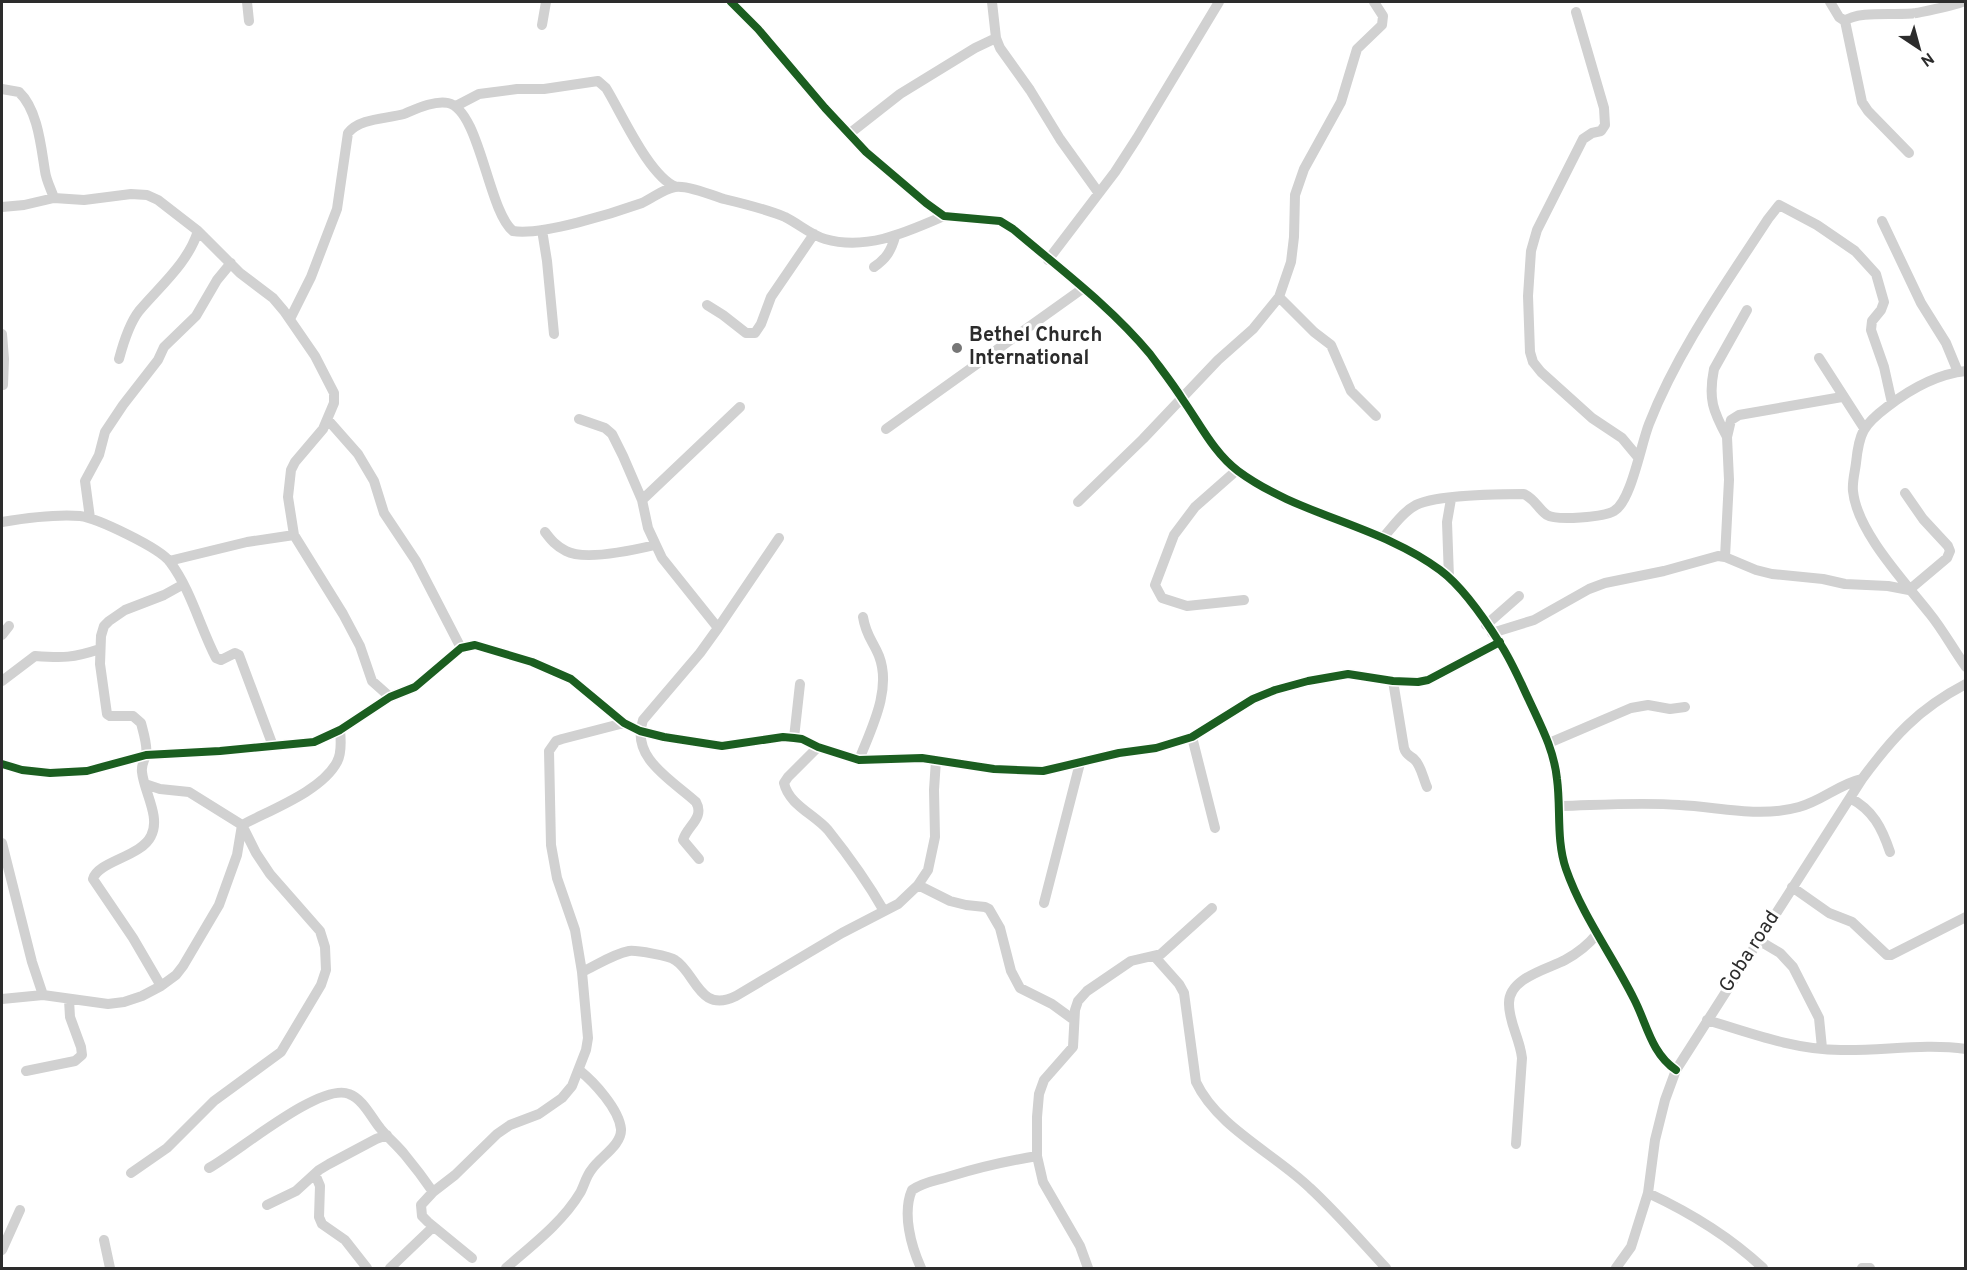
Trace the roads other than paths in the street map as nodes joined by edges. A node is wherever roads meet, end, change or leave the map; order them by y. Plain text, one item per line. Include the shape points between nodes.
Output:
1 (247, 2) edge
2 (546, 2) edge
3 (731, 2) edge
4 (992, 2) edge
5 (1219, 2) edge
6 (1374, 2) edge
7 (1830, 2) edge
8 (1962, 2) edge
9 (1928, 5) edge
10 (1576, 12) dead end
11 (249, 21) dead end
12 (1845, 21) junction
13 (542, 25) dead end
14 (996, 38) junction
15 (2, 89) edge
16 (456, 106) junction
17 (849, 134) junction
18 (1909, 153) dead end
19 (676, 187) junction
20 (1098, 192) junction
21 (54, 198) junction
22 (2, 207) edge
23 (944, 216) junction
24 (1882, 220) dead end
25 (542, 230) junction
26 (198, 231) junction
27 (814, 234) junction
28 (895, 237) junction
29 (1048, 260) junction
30 (231, 263) junction
31 (874, 267) dead end
32 (1082, 289) junction
33 (1279, 297) junction
34 (707, 305) dead end
35 (1747, 310) dead end
36 (290, 319) junction
37 (2, 334) edge
38 (554, 334) dead end
39 (1819, 358) dead end
40 (119, 359) dead end
41 (1962, 371) edge
42 (3, 385) edge
43 (1842, 397) junction
44 (1182, 398) junction
45 (1892, 403) junction
46 (740, 407) dead end
47 (1376, 416) dead end
48 (579, 419) dead end
49 (328, 420) junction
50 (1864, 428) junction
51 (886, 429) dead end
52 (1727, 437) junction
53 (1637, 456) junction
54 (1237, 470) junction
55 (1905, 493) dead end
56 (1451, 499) junction
57 (642, 500) junction
58 (1078, 502) dead end
59 (90, 518) junction
60 (2, 522) edge
61 (545, 532) dead end
62 (294, 535) junction
63 (779, 538) dead end
64 (1383, 538) junction
65 (655, 545) junction
66 (1725, 557) junction
67 (169, 561) junction
68 (1449, 578) junction
69 (183, 585) junction
70 (1909, 590) junction
71 (1519, 596) dead end
72 (1244, 600) dead end
73 (862, 617) dead end
74 (9, 626) dead end
75 (718, 628) junction
76 (1489, 629) junction
77 (2, 635) edge
78 (1500, 642) junction
79 (461, 648) junction
80 (100, 649) junction
81 (1965, 667) edge
82 (2, 681) edge
83 (1393, 681) junction
84 (800, 684) dead end
85 (1965, 684) edge
86 (390, 696) junction
87 (1685, 707) dead end
88 (624, 723) junction
89 (340, 730) junction
90 (640, 731) junction
91 (1192, 736) junction
92 (794, 738) junction
93 (1549, 743) junction
94 (273, 746) junction
95 (818, 747) junction
96 (146, 755) junction
97 (859, 760) junction
98 (936, 760) junction
99 (1080, 763) junction
100 (2, 764) edge
101 (1862, 779) junction
102 (145, 784) junction
103 (1427, 787) dead end
104 (1850, 798) junction
105 (1560, 806) junction
106 (242, 825) junction
107 (1215, 828) dead end
108 (2, 843) edge
109 (1890, 852) dead end
110 (699, 859) dead end
111 (918, 885) junction
112 (1792, 887) junction
113 (1044, 903) dead end
114 (1212, 908) dead end
115 (884, 911) junction
116 (1965, 917) edge
117 (1597, 934) junction
118 (1758, 940) junction
119 (1155, 957) junction
120 (582, 972) junction
121 (161, 986) junction
122 (43, 995) junction
123 (2, 999) edge
124 (69, 1000) junction
125 (1074, 1020) junction
126 (1707, 1020) junction
127 (1822, 1048) junction
128 (1965, 1048) edge
129 (579, 1070) junction
130 (1676, 1070) junction
131 (26, 1071) dead end
132 (387, 1136) junction
133 (1516, 1144) dead end
134 (1037, 1156) junction
135 (208, 1168) dead end
136 (131, 1173) dead end
137 (315, 1174) junction
138 (433, 1192) junction
139 (1648, 1193) junction
140 (267, 1205) dead end
141 (20, 1210) dead end
142 (433, 1227) junction
143 (104, 1240) dead end
144 (2, 1250) edge
145 (472, 1258) dead end
146 (110, 1269) edge
147 (367, 1269) edge
148 (390, 1269) edge
149 (506, 1269) edge
150 (921, 1269) edge
151 (1088, 1269) edge
152 (1386, 1269) edge
153 (1616, 1269) edge
154 (1763, 1269) edge
155 (1862, 1269) edge
156 (1870, 1269) edge

1 - 11 street
2 - 13 street
3 - 17 street
4 - 14 street
5 - 20 street via 1158,106
6 - 33 street via 1384,20 1357,49 1341,102 1304,169 1295,195 1291,262
7 - 12 street
8 - 9 street via 1951,6
9 - 12 street via 1916,13
10 - 53 street via 1604,108 1605,125 1583,139 1537,230 1531,251 1528,296 1530,352 1540,372 1592,418 1622,438
12 - 18 street via 1862,102
14 - 17 street via 900,94
14 - 20 street
15 - 21 street via 19,92 30,107
16 - 19 street via 479,94 598,81 606,88 642,151 662,177
16 - 25 street via 472,133 509,228 522,233
16 - 36 street via 447,102 433,104 356,125 348,133 337,209 311,278
17 - 23 street via 885,170
19 - 25 street via 614,212
19 - 27 street via 772,212
20 - 29 street
21 - 22 street
21 - 26 street via 147,195
23 - 28 street
23 - 29 street via 1000,221
24 - 41 street via 1921,303
25 - 38 street
26 - 30 street
26 - 40 street via 191,248 164,285 138,312
27 - 28 street via 847,243
27 - 34 street via 771,297 755,333 746,333
28 - 31 street via 891,251
29 - 32 street
30 - 36 street via 273,298
30 - 59 street via 196,316 164,347 105,432 85,481
32 - 44 street via 1112,313
32 - 51 street
33 - 44 street via 1253,329
33 - 47 street via 1331,345 1351,391
35 - 52 street via 1714,369 1712,380 1712,407
36 - 49 street via 334,393
37 - 42 street
39 - 43 street
41 - 45 street via 1931,380
43 - 50 street
43 - 52 street via 1739,415 1729,422
44 - 54 street via 1209,439
44 - 58 street
45 - 50 street
45 - 53 street via 1871,330 1884,302 1876,274 1855,251 1779,205 1679,357
46 - 57 street
48 - 57 street via 612,434
49 - 62 street via 291,470 288,497
49 - 79 street via 358,454 374,481 384,513 416,561
50 - 70 street via 1857,449 1853,490 1873,538
52 - 66 street
53 - 56 street via 1623,503 1610,514 1554,518 1524,495
54 - 64 street via 1299,505
54 - 72 street via 1195,507 1174,535 1155,585 1162,598 1186,606
55 - 70 street via 1950,551 1947,558
56 - 64 street via 1414,506
56 - 68 street via 1447,522
57 - 65 street
59 - 60 street
59 - 67 street via 158,551
61 - 65 street via 554,544 568,552 628,552
62 - 67 street
62 - 86 street via 343,614 372,681
63 - 75 street
64 - 68 street
65 - 75 street
66 - 70 street via 1772,574
66 - 76 street via 1605,583 1534,620
67 - 69 street
68 - 76 street
69 - 80 street via 114,616 104,626
69 - 94 street via 216,658 239,655
70 - 81 street
71 - 76 street
73 - 97 street via 866,634 879,655 883,689
74 - 77 street
75 - 90 street via 643,720
76 - 78 street
78 - 83 street via 1428,681
78 - 93 street
79 - 86 street via 416,687
79 - 88 street via 475,645 555,672 571,680
80 - 82 street via 66,658 35,656
80 - 96 street via 106,712 110,716 139,719
83 - 91 street via 1348,674 1275,690 1252,699
83 - 103 street via 1405,753 1418,766
84 - 92 street
85 - 101 street, Goba road via 1940,697 1906,725
86 - 89 street
87 - 93 street via 1631,708
88 - 90 street
88 - 120 street via 562,738 549,751 551,845 557,878 575,930
89 - 94 street via 314,742
89 - 106 street via 338,760 324,778
90 - 92 street via 722,746
90 - 110 street via 644,752 651,762 699,808 697,819 683,840
91 - 99 street via 1156,748
91 - 107 street
92 - 95 street
93 - 105 street
94 - 96 street
95 - 97 street
95 - 115 street via 788,777 785,788 830,833
96 - 100 street via 87,771 50,773
96 - 102 street via 142,764
97 - 98 street
98 - 99 street via 994,769 1043,771
98 - 111 street via 935,837 928,870
99 - 113 street
101 - 104 street, Goba road
101 - 105 street via 1799,807 1775,811 1657,803
102 - 106 street via 189,792
102 - 121 street via 154,826 151,837 132,854 98,870 93,879
104 - 109 street via 1862,804 1876,820
104 - 112 street, Goba road
105 - 117 street via 1562,853
106 - 121 street via 237,855 219,905 183,966
106 - 136 street via 270,874 320,931 326,961 321,985 281,1052 214,1101 167,1148
108 - 122 street
111 - 115 street
111 - 125 street via 950,901 989,909 1000,928 1011,971 1020,988
112 - 116 street via 1829,913 1858,926 1887,955
112 - 118 street, Goba road
114 - 119 street
115 - 120 street via 724,1001 703,993 673,958 640,951 630,951
117 - 130 street via 1634,999 1652,1043
117 - 133 street via 1580,952 1540,970 1511,993 1510,1012 1522,1058
118 - 126 street, Goba road
118 - 127 street via 1780,953 1793,967 1819,1018
119 - 125 street via 1131,961 1100,980 1078,1001
119 - 152 street via 1184,993 1201,1094 1230,1124 1310,1187
120 - 129 street via 588,1038
121 - 124 street via 124,1002
122 - 123 street
122 - 124 street
124 - 131 street via 82,1055 75,1061
125 - 134 street via 1073,1047 1044,1080 1039,1094
126 - 127 street via 1768,1039
126 - 130 street, Goba road
127 - 128 street
129 - 138 street via 562,1098 497,1134
129 - 149 street via 592,1080 616,1116 619,1138 590,1171 565,1213
130 - 139 street, Goba road via 1655,1140
132 - 135 street via 356,1098 348,1093 335,1093 280,1120
132 - 137 street
132 - 138 street
134 - 150 street via 978,1167 923,1182 912,1190 910,1240
134 - 151 street via 1043,1182 1080,1246
137 - 140 street via 296,1191
137 - 147 street via 320,1186 322,1224 345,1240
138 - 142 street via 420,1211
139 - 153 street, Goba road via 1631,1247
139 - 154 street via 1716,1229
141 - 144 street
142 - 145 street
142 - 148 street
143 - 146 street
155 - 156 street

